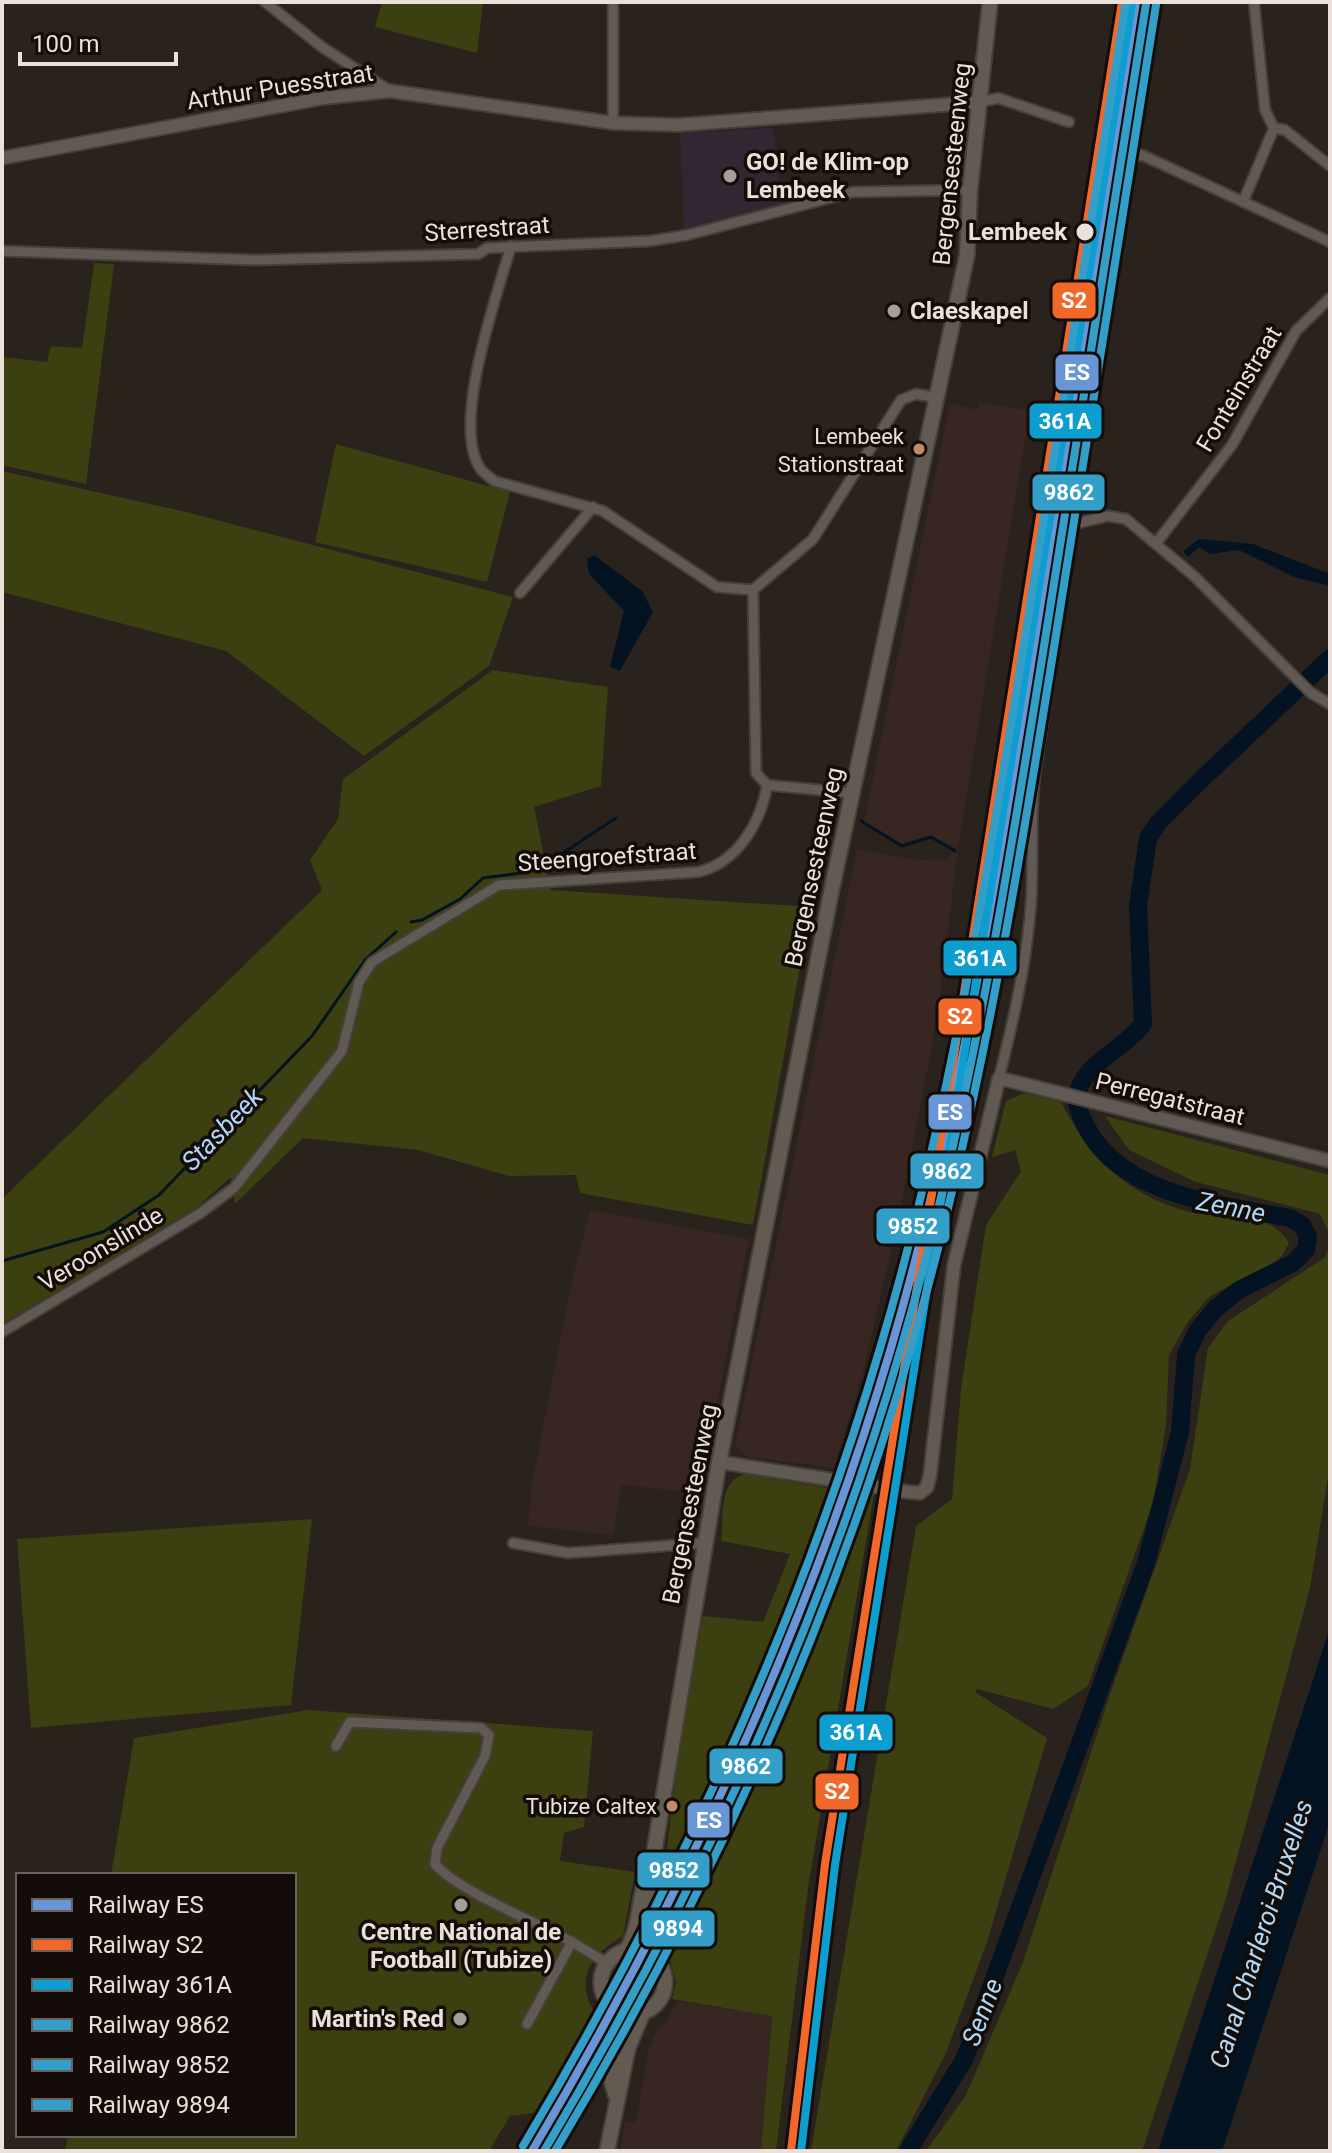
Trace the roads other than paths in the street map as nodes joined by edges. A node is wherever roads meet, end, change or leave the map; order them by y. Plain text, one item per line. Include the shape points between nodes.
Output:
1 (265, 2) edge
2 (613, 2) edge
3 (990, 2) edge
4 (1254, 2) edge
5 (390, 91) junction
6 (981, 102) junction
7 (1069, 122) dead end
8 (613, 123) junction
9 (1274, 128) junction
10 (2, 158) edge
11 (1330, 166) edge
12 (970, 190) junction
13 (1243, 202) junction
14 (1330, 242) edge
15 (511, 246) junction
16 (2, 251) edge
17 (1330, 298) edge
18 (938, 398) junction
19 (593, 507) junction
20 (1074, 524) junction
21 (1157, 542) junction
22 (753, 590) junction
23 (520, 593) dead end
24 (1330, 704) edge
25 (767, 785) junction
26 (852, 793) junction
27 (412, 935) joint
28 (999, 1078) junction
29 (1330, 1161) edge
30 (2, 1332) edge
31 (719, 1462) junction
32 (513, 1543) dead end
33 (704, 1543) junction
34 (336, 1746) dead end
35 (652, 1865) junction
36 (572, 1942) junction
37 (626, 1951) junction
38 (648, 1954) junction
39 (607, 1963) junction
40 (615, 2008) junction
41 (643, 2012) junction
42 (527, 2024) dead end
43 (616, 2096) junction
44 (607, 2151) edge

1 - 5 street
2 - 8 street
3 - 6 main road, Bergensesteenweg
4 - 9 street via 1265,110
5 - 8 street, Arthur Puesstraat
5 - 10 street, Arthur Puesstraat via 323,98
6 - 7 street via 998,98
6 - 8 street, Arthur Puesstraat via 678,125
6 - 12 main road, Bergensesteenweg
9 - 11 street via 1285,130
9 - 13 street
12 - 15 street, Sterrestraat via 853,192 675,237
12 - 18 main road, Bergensesteenweg via 967,255
13 - 14 street
13 - 20 street via 1142,155 1129,158
15 - 16 street, Sterrestraat via 478,254 255,260
15 - 19 street via 474,378 472,447 480,469 494,481
17 - 21 street, Fonteinstraat via 1296,331 1232,445
18 - 22 street via 916,394 901,400 813,539
18 - 26 main road, Bergensesteenweg
19 - 22 street via 717,587
19 - 23 street
20 - 21 street via 1108,516 1126,519
20 - 28 street via 1032,799 1031,905
21 - 24 street via 1311,693
22 - 25 street via 756,773
25 - 26 street
25 - 27 street, Steengroefstraat via 753,826 737,849 714,867 499,885
26 - 31 main road, Bergensesteenweg
27 - 30 street, Veroonslinde via 372,962 359,982 342,1051 234,1188
28 - 29 street, Perregatstraat
28 - 31 street, bridge via 954,1265 927,1487 909,1492
31 - 33 main road, Bergensesteenweg
32 - 33 street via 568,1553
33 - 35 main road, Bergensesteenweg
34 - 36 street via 350,1722 481,1728 489,1735 485,1756 437,1848 435,1864 467,1888
35 - 37 main road
35 - 38 main road
36 - 39 street
36 - 42 street
37 - 38 main road
37 - 39 main road
38 - 41 main road via 662,1967 665,1985 658,2002
39 - 40 main road via 601,1987
40 - 41 main road
40 - 43 main road
41 - 43 main road
43 - 44 main road

